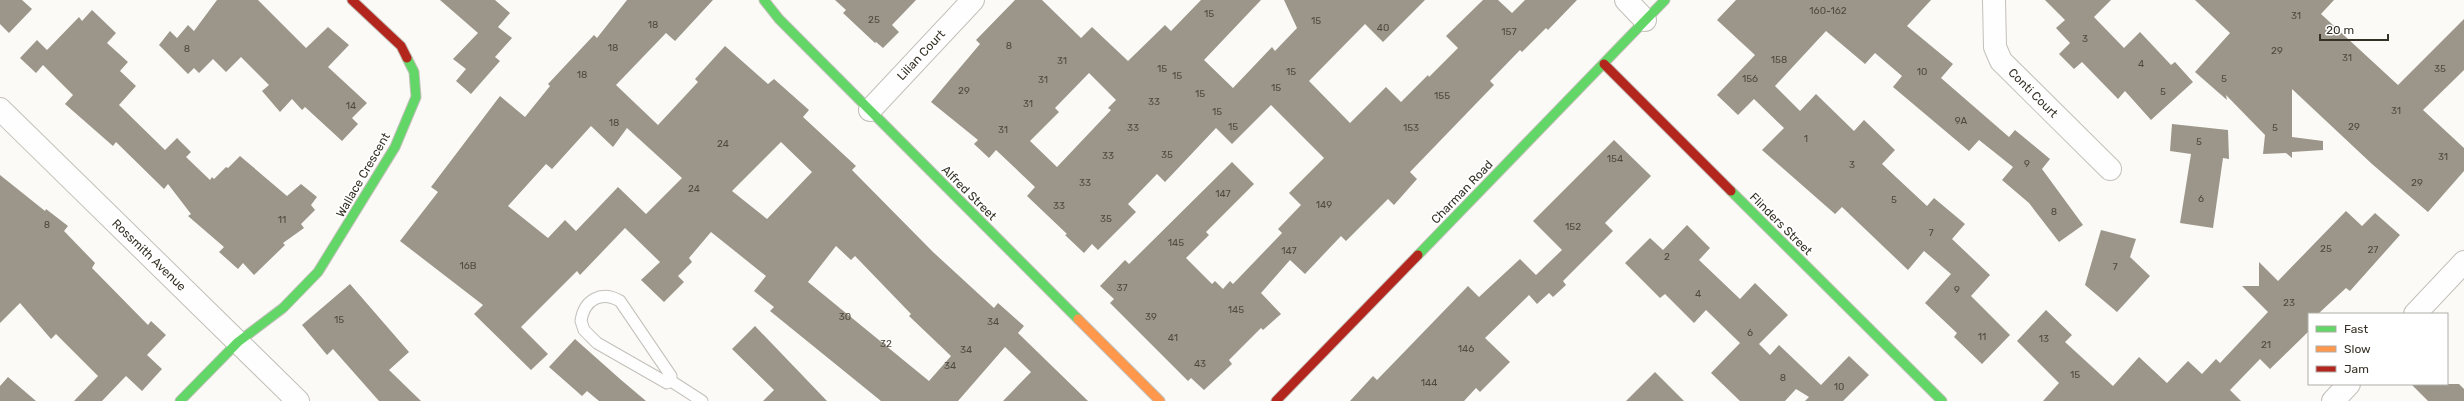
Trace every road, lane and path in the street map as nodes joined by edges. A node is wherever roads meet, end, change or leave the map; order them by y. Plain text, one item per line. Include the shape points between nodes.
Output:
1 (764, 0) edge
2 (972, 0) edge
3 (1626, 0) edge
4 (1994, 0) edge
5 (354, 1) edge
6 (1653, 8) edge
7 (1604, 64) junction
8 (0, 109) edge
9 (870, 110) junction
10 (2110, 169) dead end
11 (2464, 262) edge
12 (2416, 313) edge
13 (238, 342) junction
14 (671, 381) junction
15 (2348, 385) edge
16 (180, 401) edge
17 (298, 401) edge
18 (702, 401) edge
19 (1160, 401) edge
20 (1276, 401) edge
21 (1942, 401) edge
22 (2333, 401) edge

1 - 9 street, Alfred Street via 779,19
2 - 9 street, Lilian Court
3 - 6 street
4 - 10 street, Conti Court via 1995,47 2001,61
5 - 13 street, Wallace Crescent via 401,46 414,72 416,97 394,147 318,272 283,308
6 - 7 street, Charman Road
7 - 20 street, Charman Road
7 - 21 street, Flinders Street
8 - 13 street, Rossmith Avenue
9 - 19 street, Alfred Street
11 - 12 street
13 - 16 street, Wallace Crescent
13 - 17 street, Rossmith Avenue
14 - 14 lane via 667,383 590,337 581,321 587,304 594,298 603,296 620,301 671,376
14 - 18 lane
15 - 22 street

